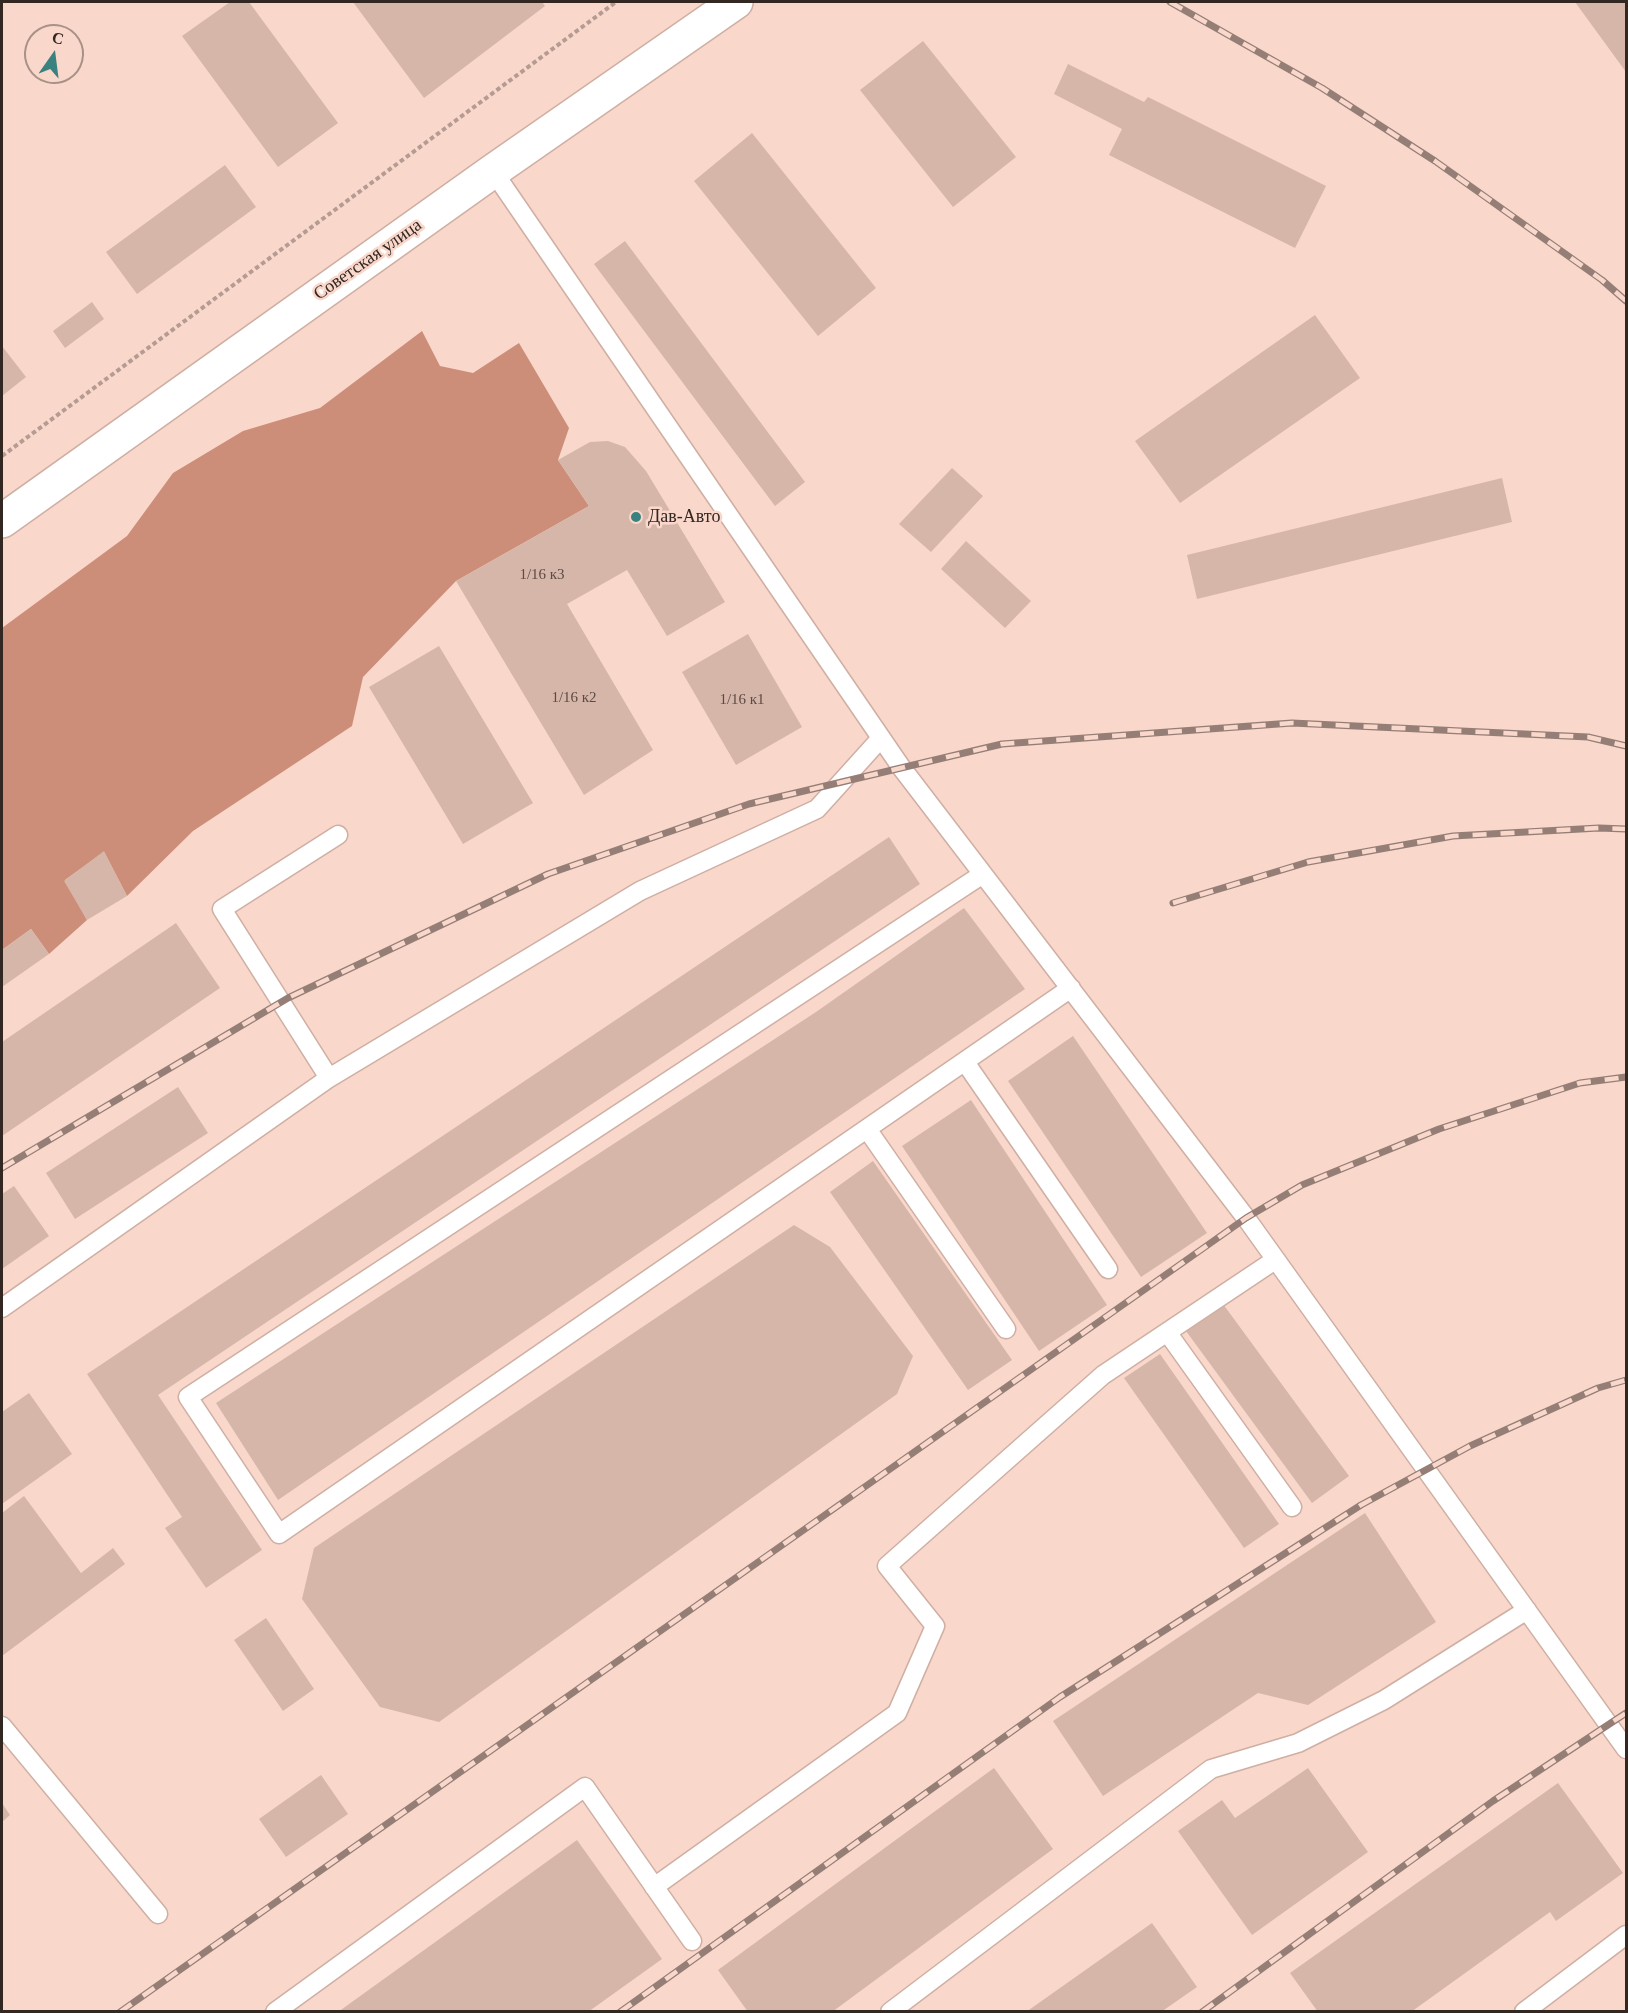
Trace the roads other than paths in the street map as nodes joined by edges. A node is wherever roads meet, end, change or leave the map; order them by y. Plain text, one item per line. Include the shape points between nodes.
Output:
1 (736, 2) edge
2 (493, 171) junction
3 (2, 521) edge
4 (881, 738) junction
5 (338, 835) dead end
6 (983, 874) junction
7 (1071, 988) junction
8 (964, 1062) junction
9 (329, 1078) junction
10 (867, 1129) junction
11 (1275, 1260) junction
12 (1108, 1269) dead end
13 (2, 1308) edge
14 (1006, 1329) dead end
15 (1167, 1332) junction
16 (1292, 1507) dead end
17 (1527, 1610) junction
18 (2, 1726) edge
19 (1626, 1749) edge
20 (654, 1887) junction
21 (158, 1914) dead end
22 (1626, 1935) edge
23 (692, 1941) dead end
24 (274, 2012) edge
25 (890, 2012) edge
26 (1524, 2012) edge

1 - 2 main road, Советская улица
2 - 3 main road, Советская улица
2 - 4 lane
4 - 6 lane
4 - 9 lane via 817,809 640,891
5 - 9 lane via 222,909
6 - 7 lane
6 - 10 lane via 188,1397 279,1534
7 - 8 lane
7 - 11 lane
8 - 10 lane
8 - 12 lane
9 - 13 lane
10 - 14 lane
11 - 15 lane
11 - 17 lane
15 - 16 lane
15 - 20 lane via 1102,1375 887,1566 935,1626 897,1713
17 - 19 lane
17 - 25 lane via 1384,1700 1327,1729 1298,1743 1211,1769
18 - 21 lane
20 - 23 lane
20 - 24 lane via 585,1787
22 - 26 lane

